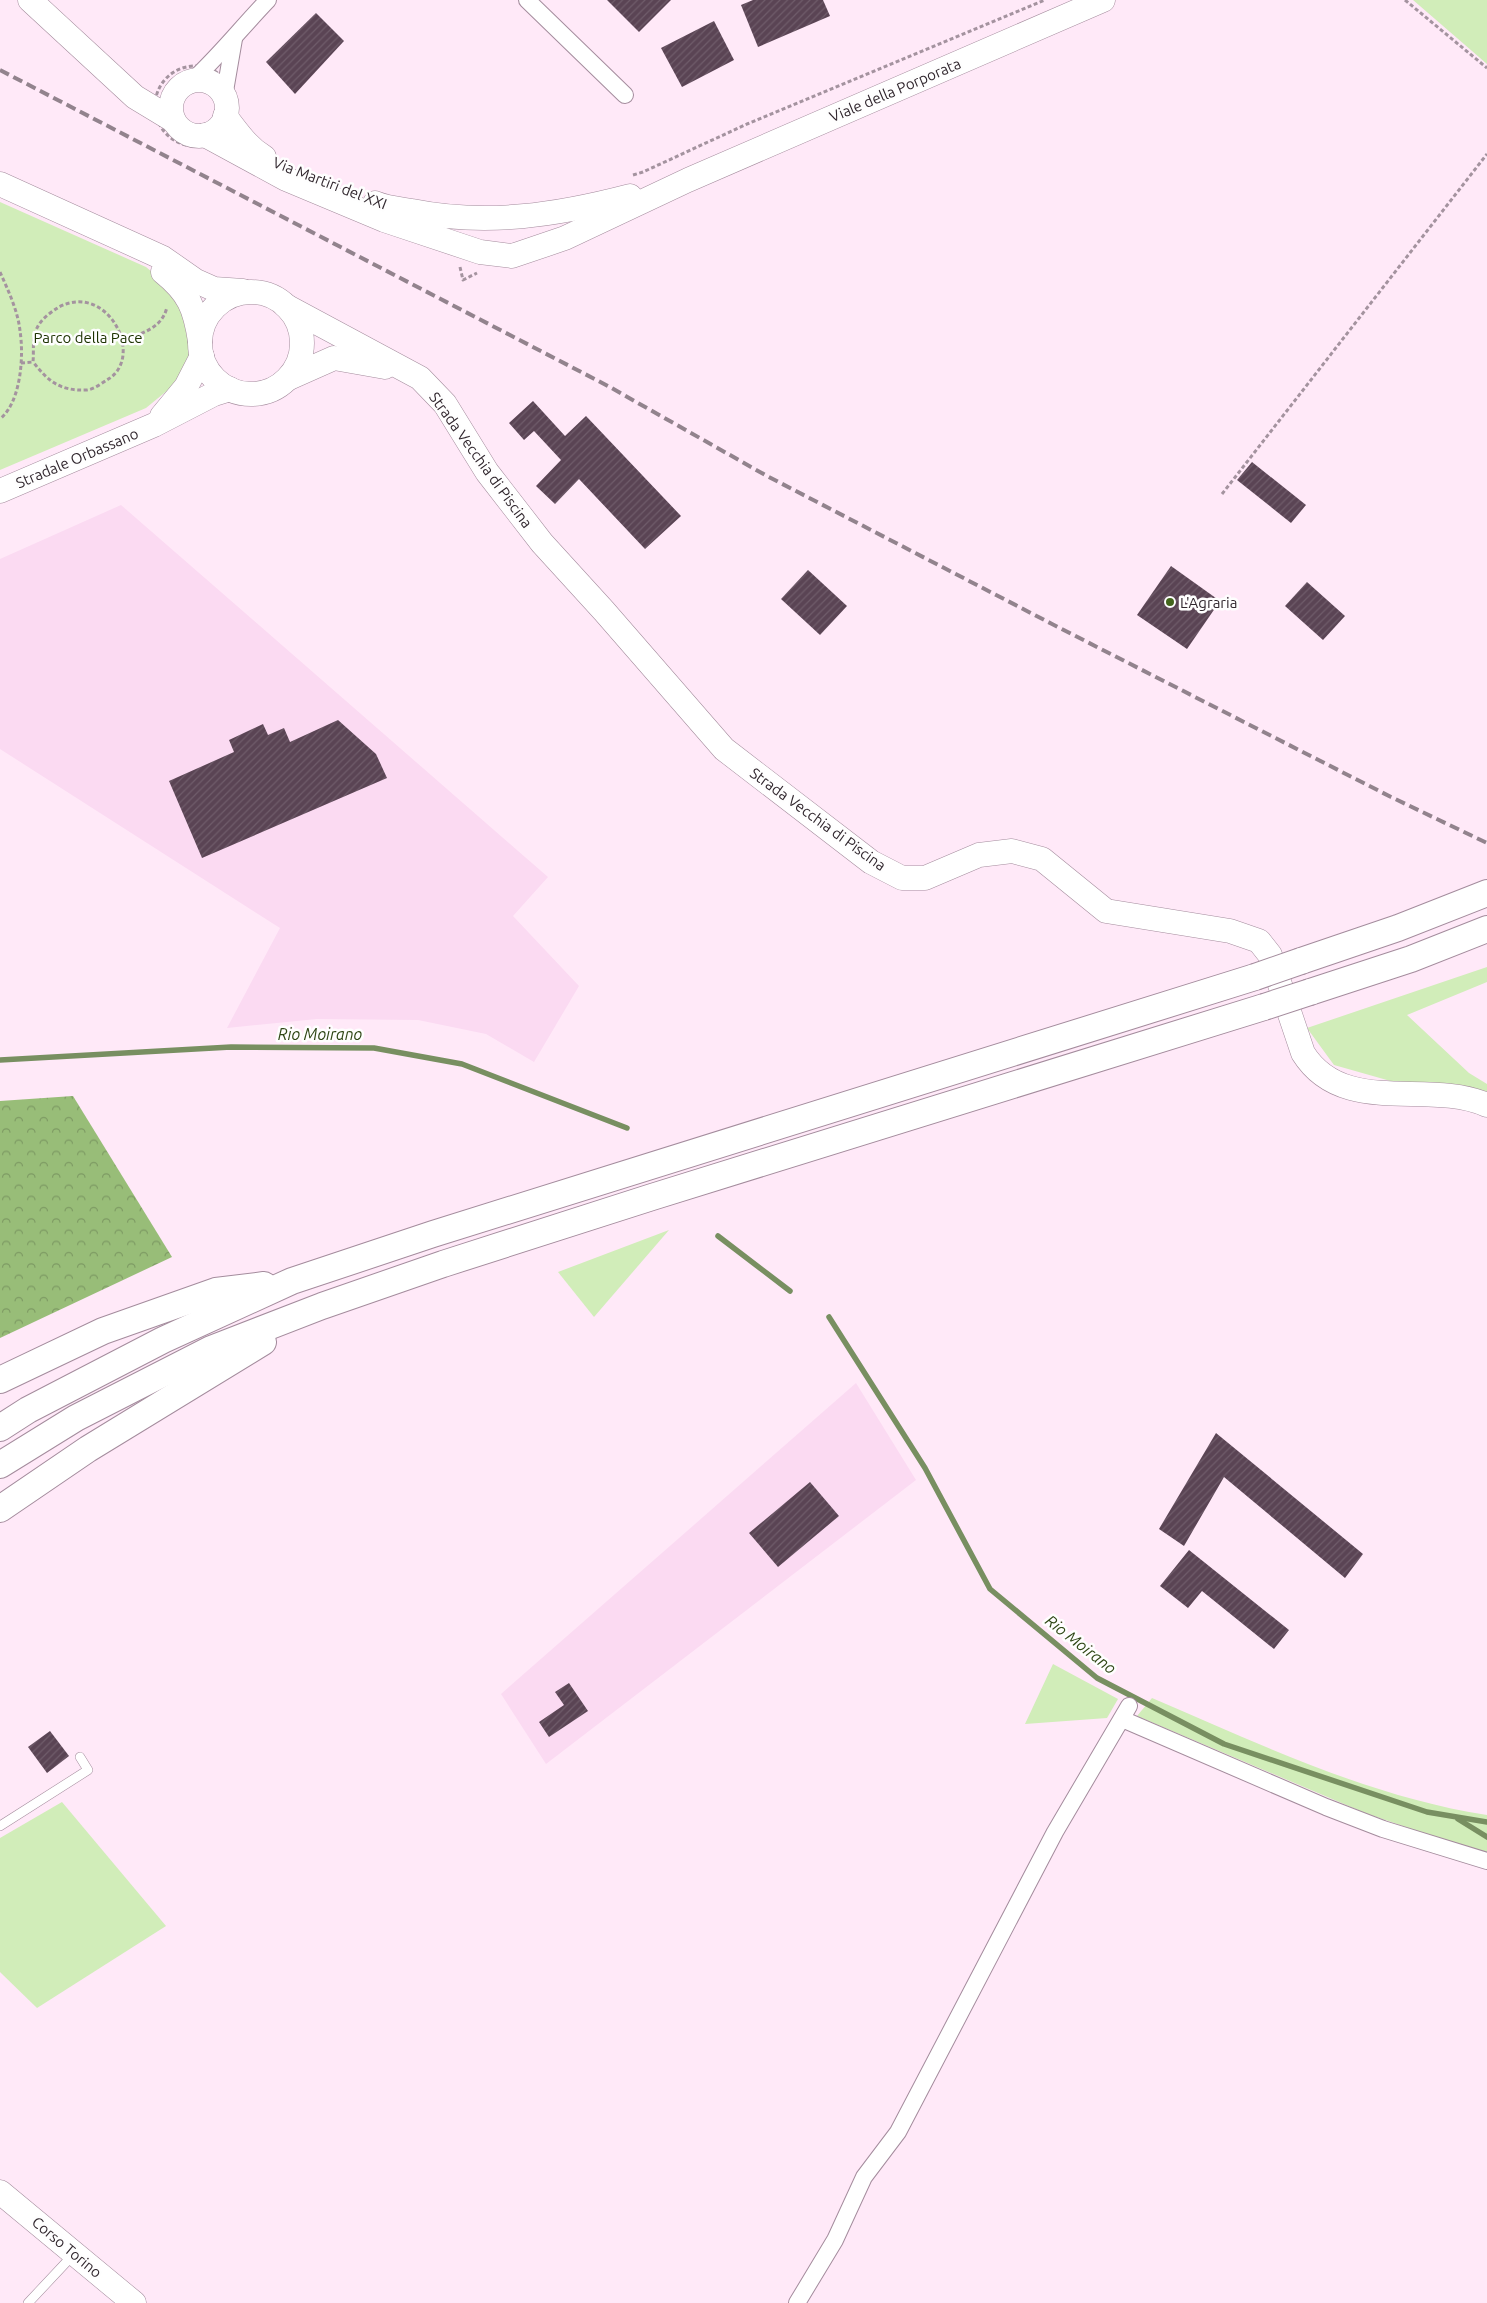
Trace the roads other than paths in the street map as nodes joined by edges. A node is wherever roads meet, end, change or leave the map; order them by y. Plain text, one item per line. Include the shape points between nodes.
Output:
1 (30, 0) edge
2 (268, 0) edge
3 (527, 0) edge
4 (1103, 0) edge
5 (234, 39) junction
6 (119, 82) junction
7 (183, 88) junction
8 (625, 95) dead end
9 (229, 109) junction
10 (173, 120) junction
11 (205, 135) junction
12 (688, 180) junction
13 (0, 184) edge
14 (81, 220) junction
15 (255, 292) junction
16 (286, 306) junction
17 (201, 349) junction
18 (288, 378) junction
19 (420, 378) junction
20 (230, 390) junction
21 (154, 425) junction
22 (0, 491) edge
23 (1487, 893) edge
24 (1487, 929) edge
25 (1487, 1105) edge
26 (292, 1281) junction
27 (322, 1306) junction
28 (0, 1380) edge
29 (0, 1428) edge
30 (0, 1465) edge
31 (0, 1509) edge
32 (80, 1757) dead end
33 (0, 1826) edge
34 (1487, 1862) edge
35 (0, 2192) edge
36 (75, 2253) junction
37 (28, 2303) edge
38 (134, 2303) edge
39 (798, 2303) edge

1 - 6 street
2 - 5 street
3 - 8 street
4 - 12 street, Viale della Porporata
5 - 7 street
5 - 9 street
6 - 7 street
6 - 10 street via 135,97
7 - 9 street via 208,82 220,90
7 - 10 street via 171,111
9 - 11 street via 218,128
9 - 12 street, Via Martiri del XXI via 242,140 273,162 380,205 445,218 479,220 549,213 602,203
10 - 11 street via 187,133
11 - 12 street via 286,179 384,220 480,252 512,256 566,238
13 - 14 street
14 - 15 street via 163,258 196,281 214,289
14 - 17 street via 157,267 184,291 196,313
15 - 16 street via 272,296
15 - 17 street via 238,293 223,300 211,312 203,326
16 - 18 street via 296,318 302,334 298,365
16 - 19 street
17 - 20 street via 208,370
17 - 21 street, Stradale Orbassano via 186,388
18 - 19 street via 334,358 375,364
18 - 20 street via 274,389 260,394
19 - 25 street, Strada Vecchia di Piscina via 445,404 487,472 542,543 724,749 871,862 902,878 925,878 979,855 1012,851 1042,860 1106,911 1230,931 1259,941 1270,955 1303,1053 1321,1074 1358,1091 1454,1095
20 - 21 street, Stradale Orbassano via 214,394
21 - 22 street, Stradale Orbassano
23 - 26 main road, bridge via 1398,928 1255,977
24 - 27 main road, bridge via 1411,959 1264,1007 643,1200
26 - 28 main road via 216,1291 103,1331
26 - 29 main road via 163,1340 28,1410
27 - 30 main road via 211,1349 76,1418
27 - 31 main road via 88,1449
32 - 33 lane via 88,1770
34 - 39 street via 1326,1807 1125,1712 1055,1832 898,2132 864,2177 835,2240
35 - 36 street, Corso Torino
36 - 37 lane
36 - 38 street, Corso Torino

